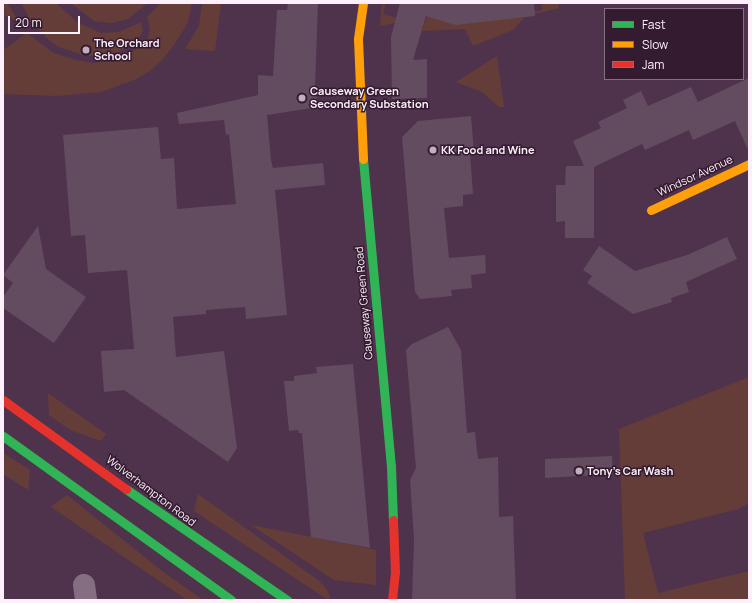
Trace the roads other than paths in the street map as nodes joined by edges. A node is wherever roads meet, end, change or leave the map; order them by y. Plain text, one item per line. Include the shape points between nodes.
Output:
1 (363, 3) edge
2 (749, 164) edge
3 (651, 210) dead end
4 (3, 400) edge
5 (3, 436) edge
6 (231, 600) edge
7 (287, 600) edge
8 (392, 600) edge

1 - 8 main road, Causeway Green Road via 358,39 360,123 391,466 395,564
2 - 3 main road, Windsor Avenue
4 - 7 main road, Wolverhampton Road via 191,536
5 - 6 main road

